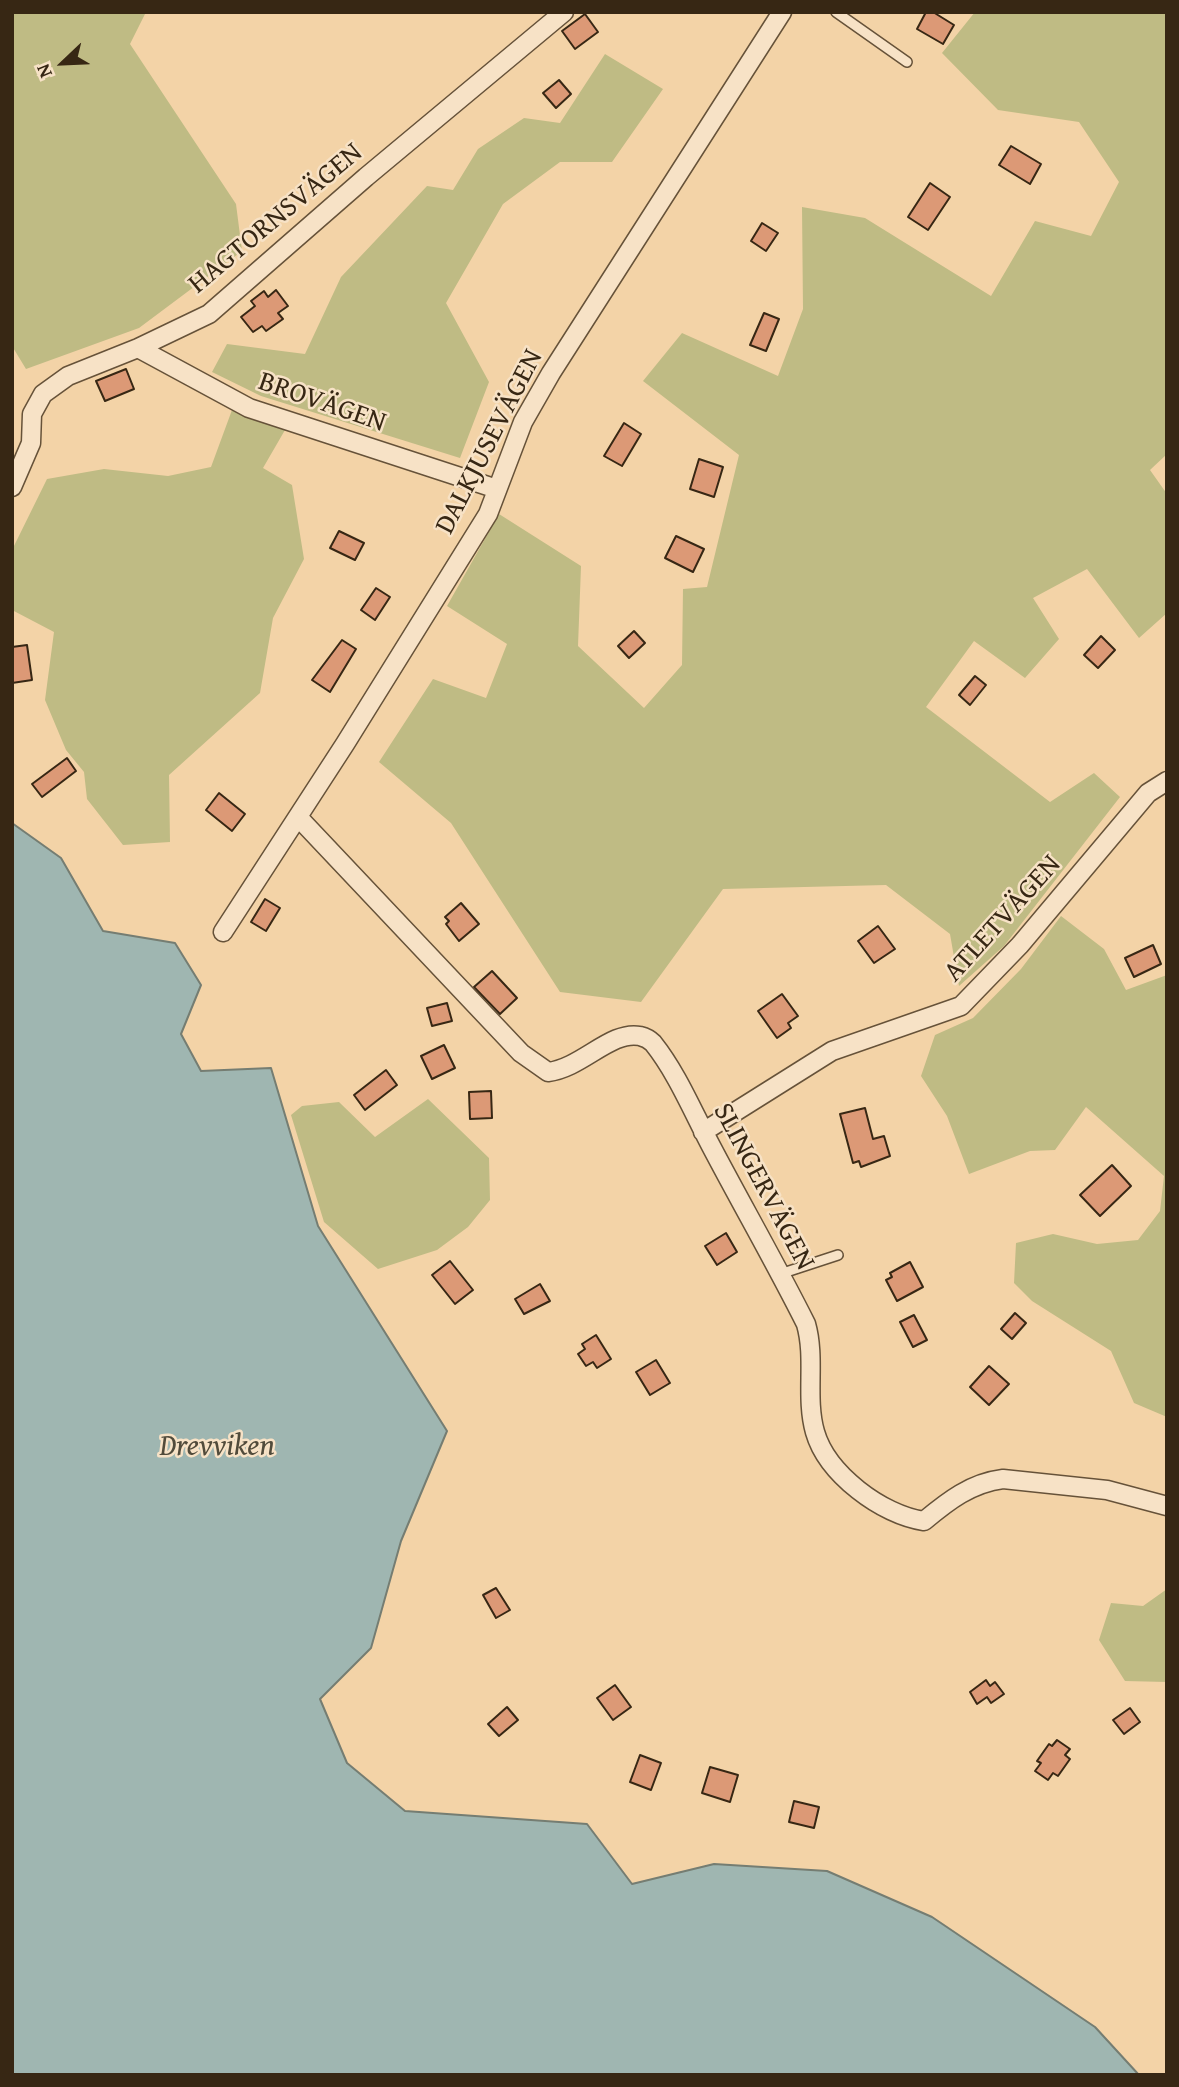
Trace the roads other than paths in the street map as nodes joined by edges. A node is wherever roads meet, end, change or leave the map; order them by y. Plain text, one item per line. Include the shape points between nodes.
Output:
1 (564, 12) edge
2 (782, 12) edge
3 (836, 12) edge
4 (907, 62) dead end
5 (138, 348) junction
6 (12, 487) edge
7 (497, 489) junction
8 (1167, 781) edge
9 (298, 817) junction
10 (223, 932) dead end
11 (703, 1132) junction
12 (838, 1255) dead end
13 (780, 1274) junction
14 (1167, 1506) edge

1 - 5 street, HAGTORNSVÄGEN via 209,314
2 - 7 street, DALKJUSEVÄGEN via 551,373 523,422
3 - 4 lane
5 - 6 street, HAGTORNSVÄGEN via 68,376 43,394 32,414 31,443
5 - 7 street, BROVÄGEN via 249,408
7 - 9 street, DALKJUSEVÄGEN via 488,514
8 - 11 street, ATLETVÄGEN via 1148,793 1020,945 961,1006 832,1051
9 - 10 street, DALKJUSEVÄGEN
9 - 11 street, SLINGERVÄGEN via 521,1053 548,1072 580,1063 620,1038 638,1035 652,1041
11 - 13 street, SLINGERVÄGEN
12 - 13 lane
13 - 14 street, SLINGERVÄGEN via 812,1344 815,1433 844,1475 890,1511 924,1521 959,1494 1003,1479 1107,1490

